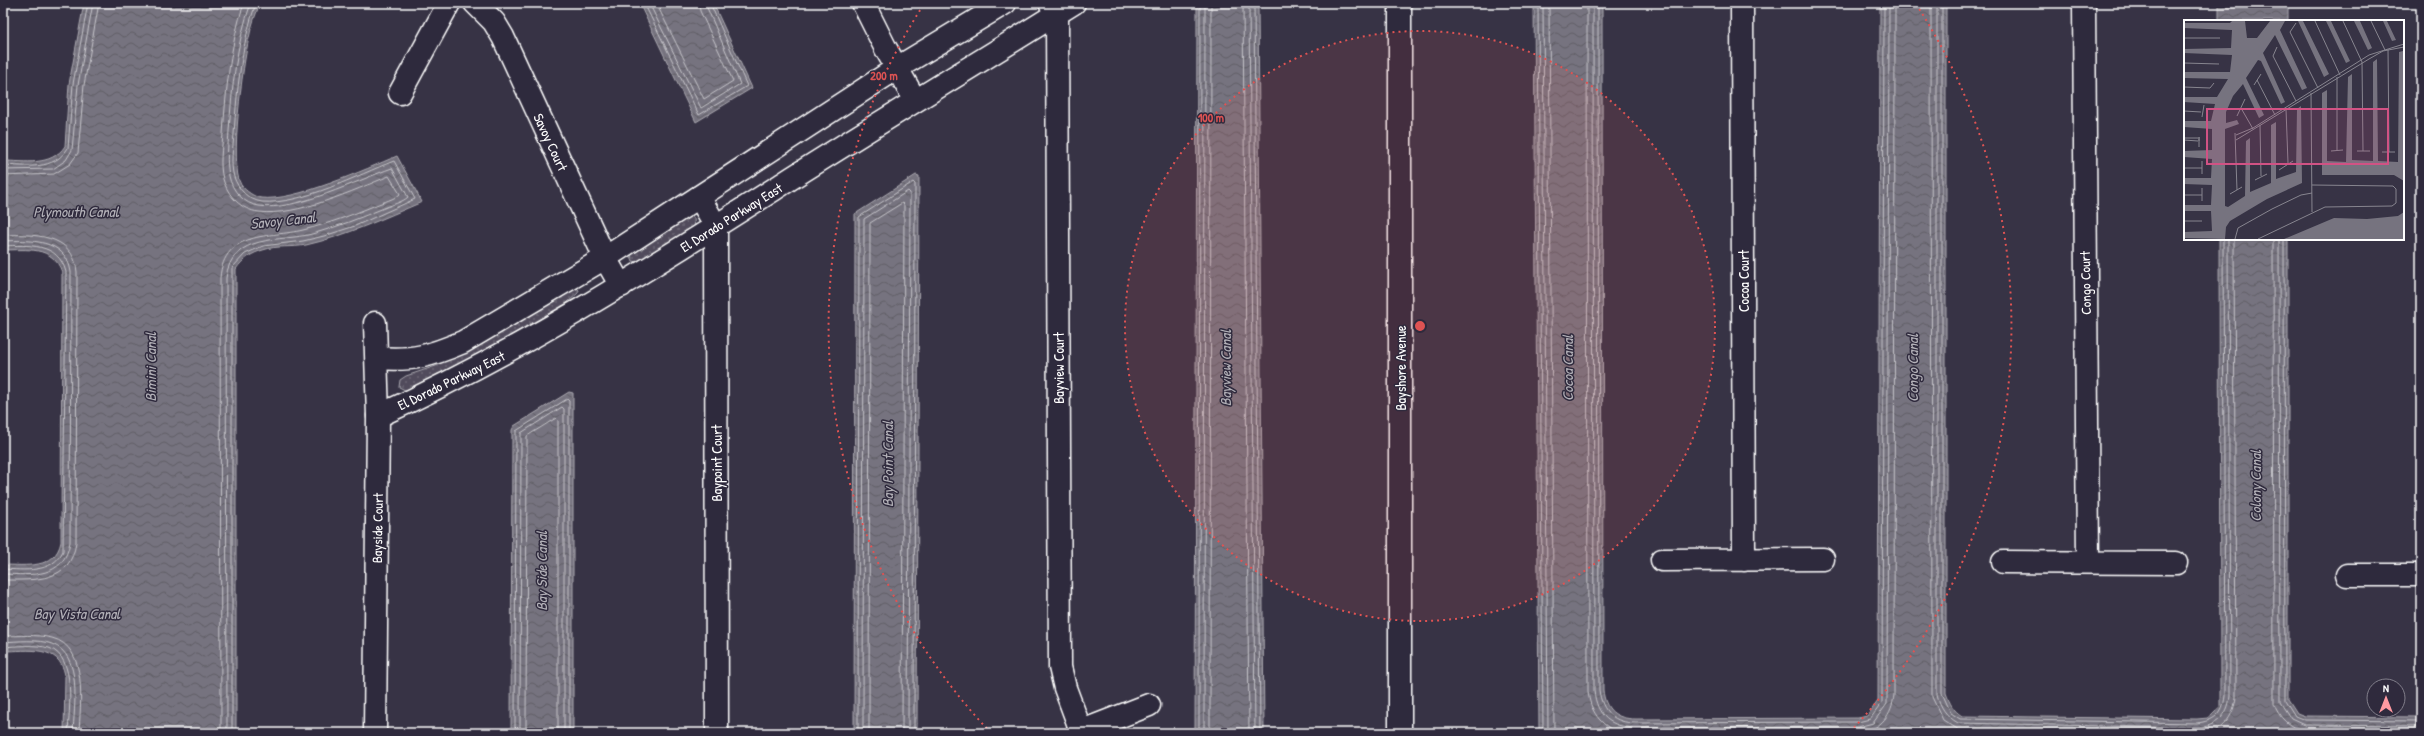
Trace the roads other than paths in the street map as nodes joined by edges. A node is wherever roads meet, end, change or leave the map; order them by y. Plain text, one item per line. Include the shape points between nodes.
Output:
1 (449, 3) edge
2 (475, 3) edge
3 (863, 3) edge
4 (1005, 3) edge
5 (1400, 3) edge
6 (1742, 3) edge
7 (2084, 3) edge
8 (1060, 7) edge
9 (897, 68) junction
10 (400, 93) dead end
11 (916, 100) junction
12 (700, 196) junction
13 (716, 226) junction
14 (605, 258) junction
15 (621, 286) junction
16 (376, 322) dead end
17 (377, 358) junction
18 (378, 416) junction
19 (1823, 559) dead end
20 (1662, 560) dead end
21 (1744, 560) junction
22 (2003, 562) dead end
23 (2088, 562) junction
24 (2176, 563) dead end
25 (2348, 576) dead end
26 (2421, 576) edge
27 (1149, 705) dead end
28 (1079, 732) edge
29 (375, 733) edge
30 (717, 733) edge
31 (1400, 733) edge

1 - 10 street
2 - 14 street, Savoy Court via 494,22 504,37
3 - 9 street
4 - 9 street, El Dorado Parkway East
5 - 31 street, Bayshore Avenue
6 - 21 street, Cocoa Court
7 - 23 street, Congo Court
8 - 11 street, El Dorado Parkway East
8 - 28 street, Bayview Court via 1060,667
9 - 11 street
9 - 12 street, El Dorado Parkway East
11 - 13 street, El Dorado Parkway East
12 - 13 street, Baypoint Court
12 - 14 street, El Dorado Parkway East
13 - 15 street, El Dorado Parkway East
13 - 30 street, Baypoint Court
14 - 15 street, Savoy Court
14 - 17 street, El Dorado Parkway East via 463,342 442,351 408,360
15 - 18 street, El Dorado Parkway East via 469,374
16 - 17 street, Bayside Court
17 - 18 street, Bayside Court
18 - 29 street, Bayside Court
19 - 21 street
20 - 21 street
22 - 23 street
23 - 24 street
25 - 26 street
27 - 28 street, Bayview Court

